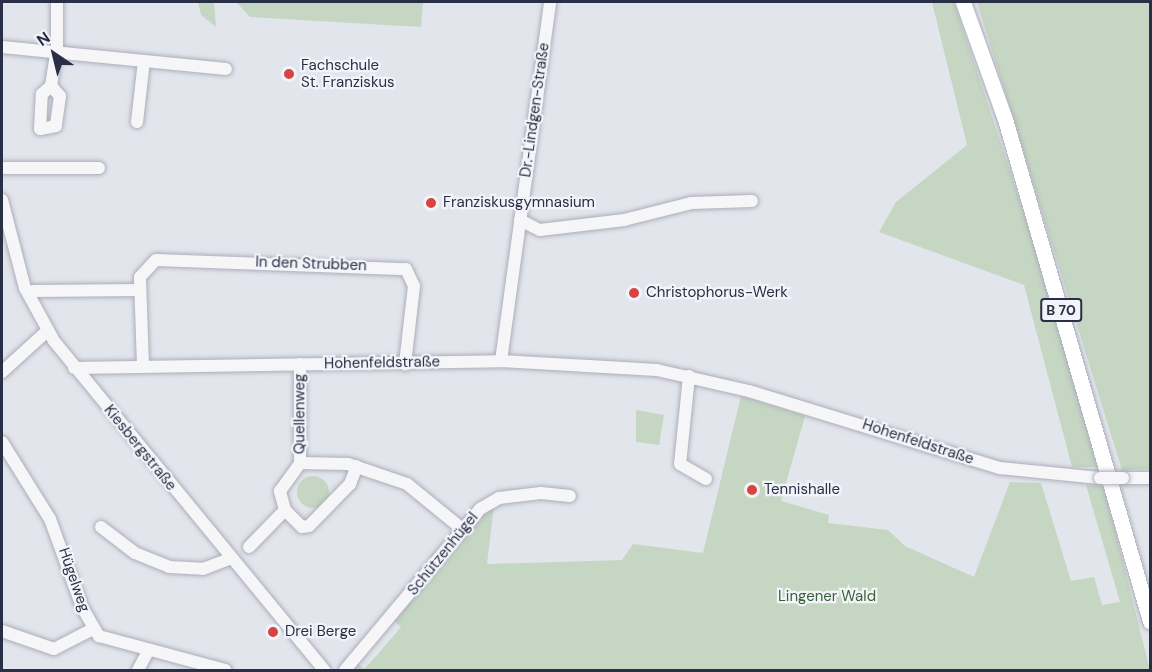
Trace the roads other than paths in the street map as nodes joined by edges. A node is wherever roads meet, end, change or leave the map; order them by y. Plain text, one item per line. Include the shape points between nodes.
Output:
1 (57, 2) edge
2 (550, 2) edge
3 (963, 2) edge
4 (2, 47) edge
5 (57, 50) junction
6 (144, 61) junction
7 (226, 69) dead end
8 (51, 86) dead end
9 (137, 122) dead end
10 (2, 168) edge
11 (99, 168) dead end
12 (2, 200) edge
13 (752, 201) dead end
14 (520, 220) junction
15 (140, 290) junction
16 (33, 291) dead end
17 (47, 331) junction
18 (501, 362) junction
19 (300, 364) junction
20 (405, 364) junction
21 (143, 365) junction
22 (74, 368) junction
23 (2, 372) edge
24 (690, 376) junction
25 (2, 442) edge
26 (300, 463) junction
27 (357, 466) junction
28 (1150, 478) edge
29 (706, 479) dead end
30 (570, 496) dead end
31 (285, 510) junction
32 (101, 526) dead end
33 (461, 528) junction
34 (249, 547) dead end
35 (231, 558) junction
36 (1150, 621) edge
37 (93, 629) junction
38 (2, 631) edge
39 (148, 651) junction
40 (138, 670) edge
41 (225, 670) edge
42 (324, 670) edge
43 (345, 670) edge

1 - 5 street
2 - 14 street, Dr.-Lindgen-Straße
3 - 36 main road, B 70 via 1005,119
4 - 5 street
5 - 6 street
5 - 8 street
6 - 7 street
6 - 9 street
10 - 11 street
12 - 17 street, Kiesbergstraße via 25,288
13 - 14 street via 691,202 624,220 540,230
14 - 18 street, Dr.-Lindgen-Straße
15 - 16 street
15 - 20 street, In den Strubben via 142,270 156,260 406,269 414,286
15 - 21 street, In den Strubben
17 - 22 street, Kiesbergstraße
17 - 23 street
18 - 20 street, Hohenfeldstraße
18 - 24 street, Hohenfeldstraße
19 - 20 street, Hohenfeldstraße
19 - 21 street, Hohenfeldstraße
19 - 26 street, Quellenweg
21 - 22 street, Hohenfeldstraße
22 - 35 street, Kiesbergstraße
24 - 28 street, Hohenfeldstraße, bridge via 1000,468 1100,478
24 - 29 street via 680,464
25 - 37 street, Hügelweg via 50,519
26 - 27 street, Quellenweg
26 - 31 street, Quellenweg via 280,491
27 - 31 street via 350,484 309,526 302,527
27 - 33 street, Quellenweg via 407,484
30 - 33 street, Schützenhügel via 499,498
31 - 34 street
32 - 35 street via 135,553 169,567 203,569
33 - 43 street, Schützenhügel
35 - 42 street, Kiesbergstraße
37 - 38 street via 54,649
37 - 39 street, Hügelweg via 106,640
39 - 40 street
39 - 41 street, Hügelweg

